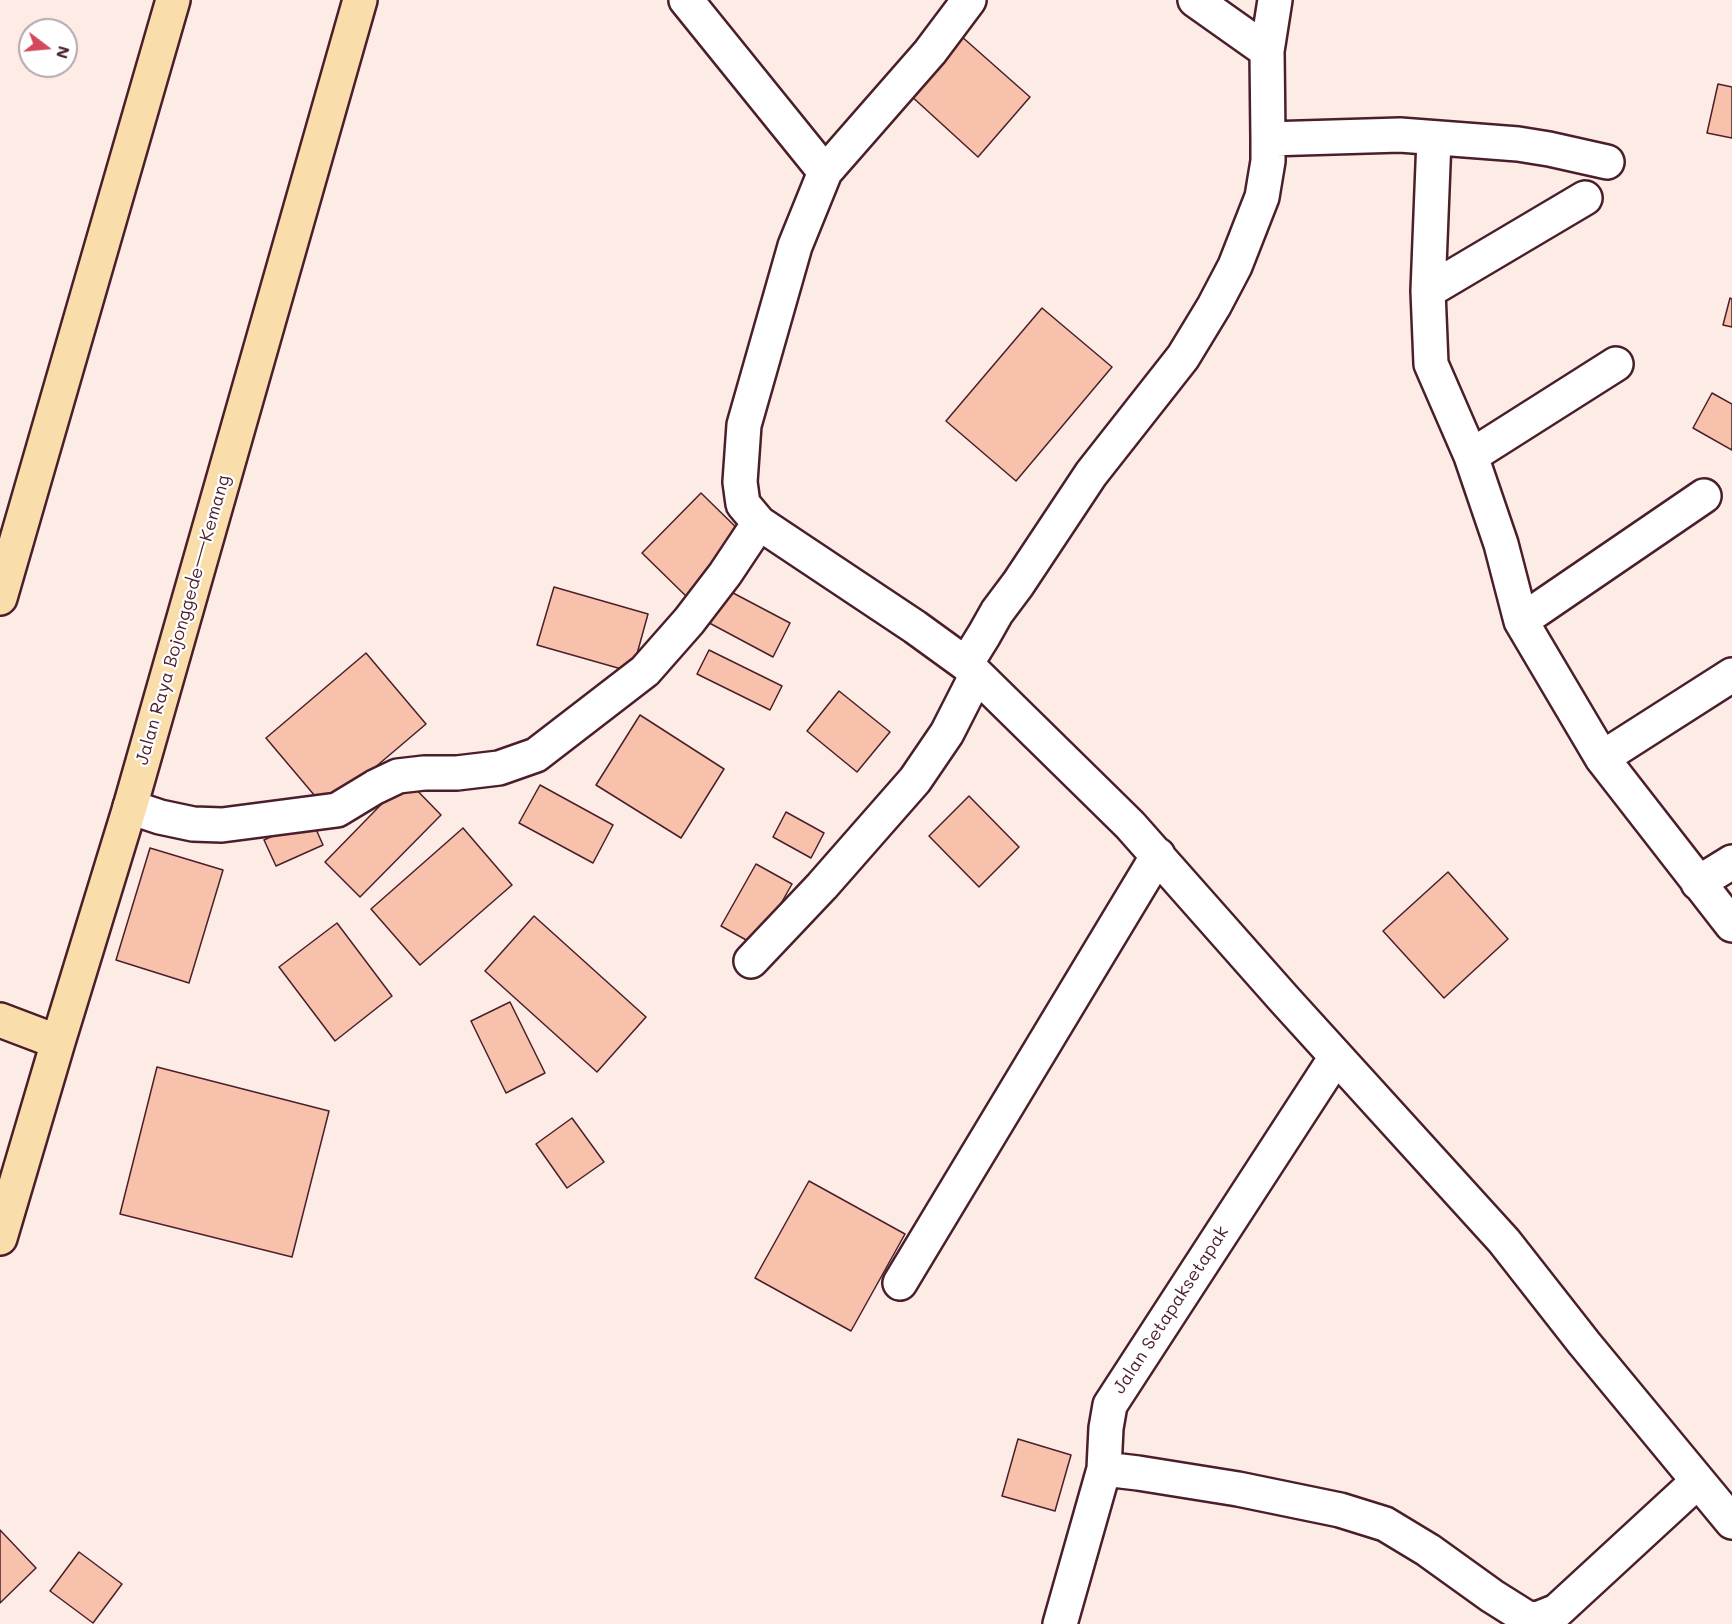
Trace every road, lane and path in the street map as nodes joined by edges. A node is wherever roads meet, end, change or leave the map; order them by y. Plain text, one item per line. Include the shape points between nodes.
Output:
1 (173, 0) edge
2 (360, 0) edge
3 (686, 0) edge
4 (969, 0) edge
5 (1195, 0) edge
6 (1275, 0) edge
7 (1267, 51) junction
8 (1268, 139) junction
9 (1434, 139) junction
10 (1607, 162) dead end
11 (825, 172) junction
12 (1585, 198) dead end
13 (1428, 291) junction
14 (1616, 364) dead end
15 (1471, 456) junction
16 (1704, 496) dead end
17 (759, 524) junction
18 (0, 598) edge
19 (1521, 621) junction
20 (971, 670) junction
21 (1732, 675) edge
22 (1602, 758) junction
23 (130, 807) junction
24 (1158, 855) junction
25 (1732, 862) edge
26 (1698, 883) junction
27 (1732, 925) edge
28 (751, 961) dead end
29 (0, 1020) edge
30 (58, 1042) junction
31 (1336, 1057) junction
32 (0, 1238) edge
33 (900, 1283) dead end
34 (1104, 1469) junction
35 (1698, 1482) junction
36 (1732, 1522) edge
37 (1060, 1624) edge

1 - 18 highway
2 - 23 highway, Jalan Raya Bojonggede—Kemang
3 - 11 street
4 - 11 street via 930,52
5 - 7 street
6 - 7 street
7 - 8 street
8 - 9 street via 1400,135
8 - 20 street via 1262,197 1235,266 1214,306 1183,357 1091,474 997,612
9 - 10 street via 1518,144
9 - 13 street
11 - 17 street via 795,246 744,425 740,482 743,504
12 - 13 street
13 - 15 street via 1431,364
14 - 15 street
15 - 19 street via 1501,544
16 - 19 street
17 - 20 street via 915,627
17 - 23 street via 689,621 645,671 536,755 499,768 398,776 337,810 233,824 193,824
19 - 22 street
20 - 24 street
20 - 28 street via 947,733 915,780
21 - 22 street
22 - 26 street
23 - 30 highway, Jalan Raya Bojonggede—Kemang
24 - 31 street
24 - 33 street
25 - 26 street
26 - 27 street
29 - 30 highway
30 - 32 highway, Jalan Raya Bojonggede—Kemang
31 - 34 street, Jalan Setapaksetapak via 1110,1405
31 - 35 street via 1504,1241
34 - 35 street via 1238,1489 1340,1510 1385,1524 1527,1618 1537,1619 1557,1611
34 - 37 street, Jalan Setapaksetapak
35 - 36 street

